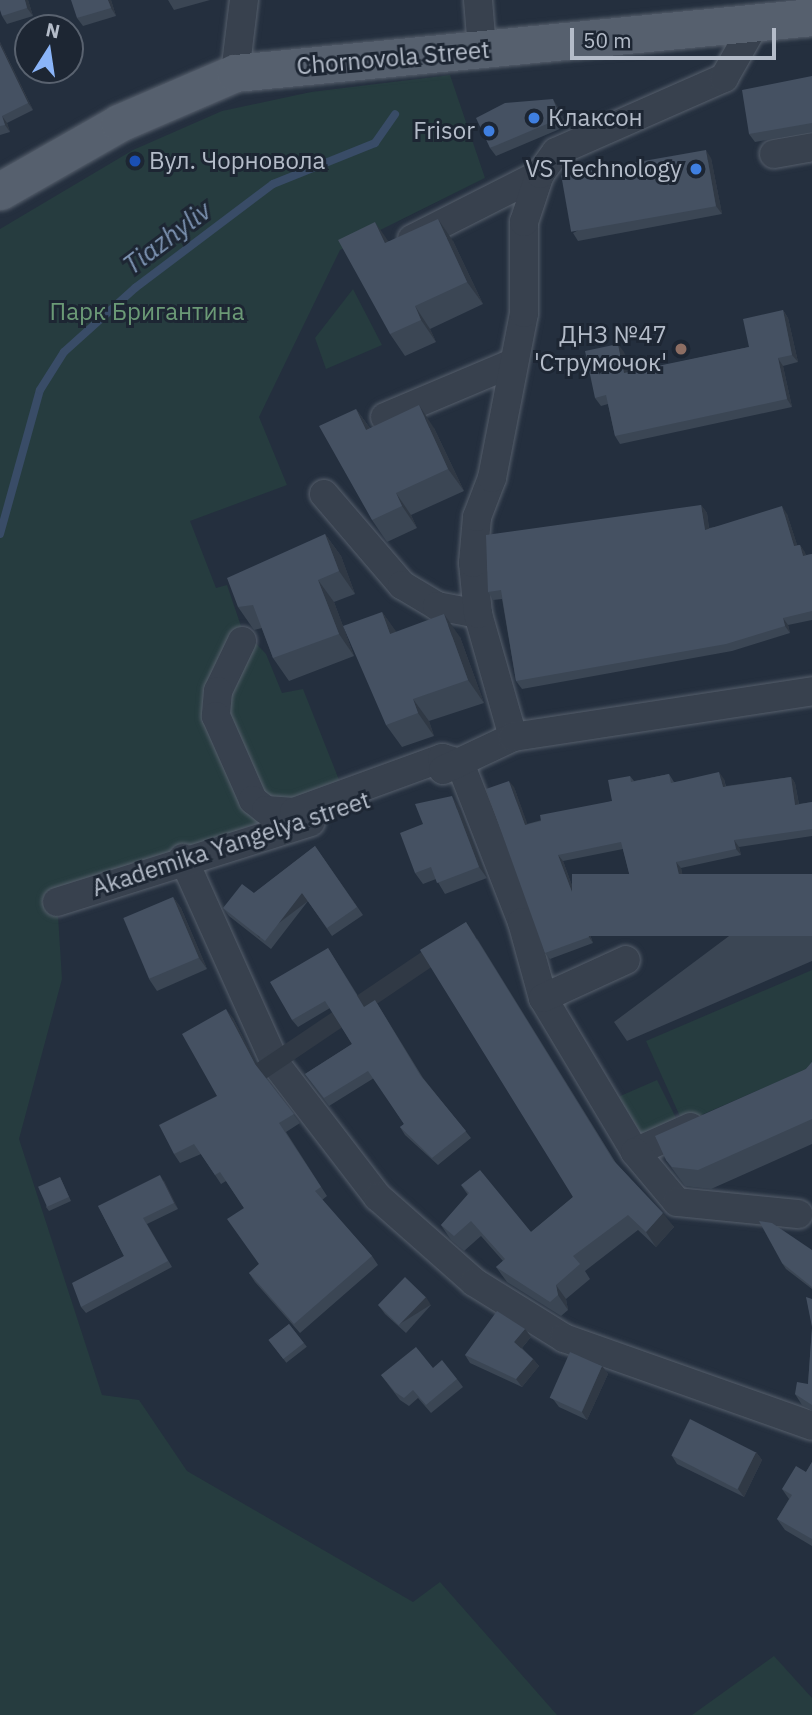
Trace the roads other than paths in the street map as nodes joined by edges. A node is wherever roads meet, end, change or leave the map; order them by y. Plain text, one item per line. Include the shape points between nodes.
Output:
1 (244, 0) edge
2 (478, 0) edge
3 (807, 12) edge
4 (756, 22) junction
5 (482, 49) junction
6 (235, 73) junction
7 (812, 147) edge
8 (774, 154) dead end
9 (540, 174) junction
10 (0, 191) edge
11 (412, 239) edge
12 (513, 363) junction
13 (385, 417) dead end
14 (324, 494) dead end
15 (478, 614) junction
16 (242, 641) edge
17 (812, 691) edge
18 (513, 737) junction
19 (460, 763) junction
20 (183, 858) junction
21 (57, 902) dead end
22 (653, 948) edge
23 (543, 998) junction
24 (724, 1112) edge
25 (635, 1152) junction
26 (798, 1214) dead end
27 (812, 1426) edge

1 - 6 street
2 - 5 street
3 - 4 main road, Chornovola Street
4 - 5 main road, Chornovola Street
4 - 9 street via 724,78 556,152
5 - 6 main road, Chornovola Street
6 - 10 main road, Chornovola Street via 120,123
7 - 8 street
9 - 11 street
9 - 12 street via 524,222 524,313
12 - 13 street
12 - 15 street via 492,478 477,517 473,563
14 - 15 street via 402,585 437,606
15 - 18 street
16 - 19 street via 218,691 216,716 240,780 266,810 294,812 442,758
17 - 18 street, Akademika Yangelya street
18 - 19 street, Akademika Yangelya street
19 - 20 street, Akademika Yangelya street via 300,827
19 - 23 street via 522,922
20 - 21 street, Akademika Yangelya street
20 - 27 street via 275,1063 378,1197 474,1282 564,1338
22 - 23 street
23 - 25 street
24 - 25 street
25 - 26 street via 677,1202

